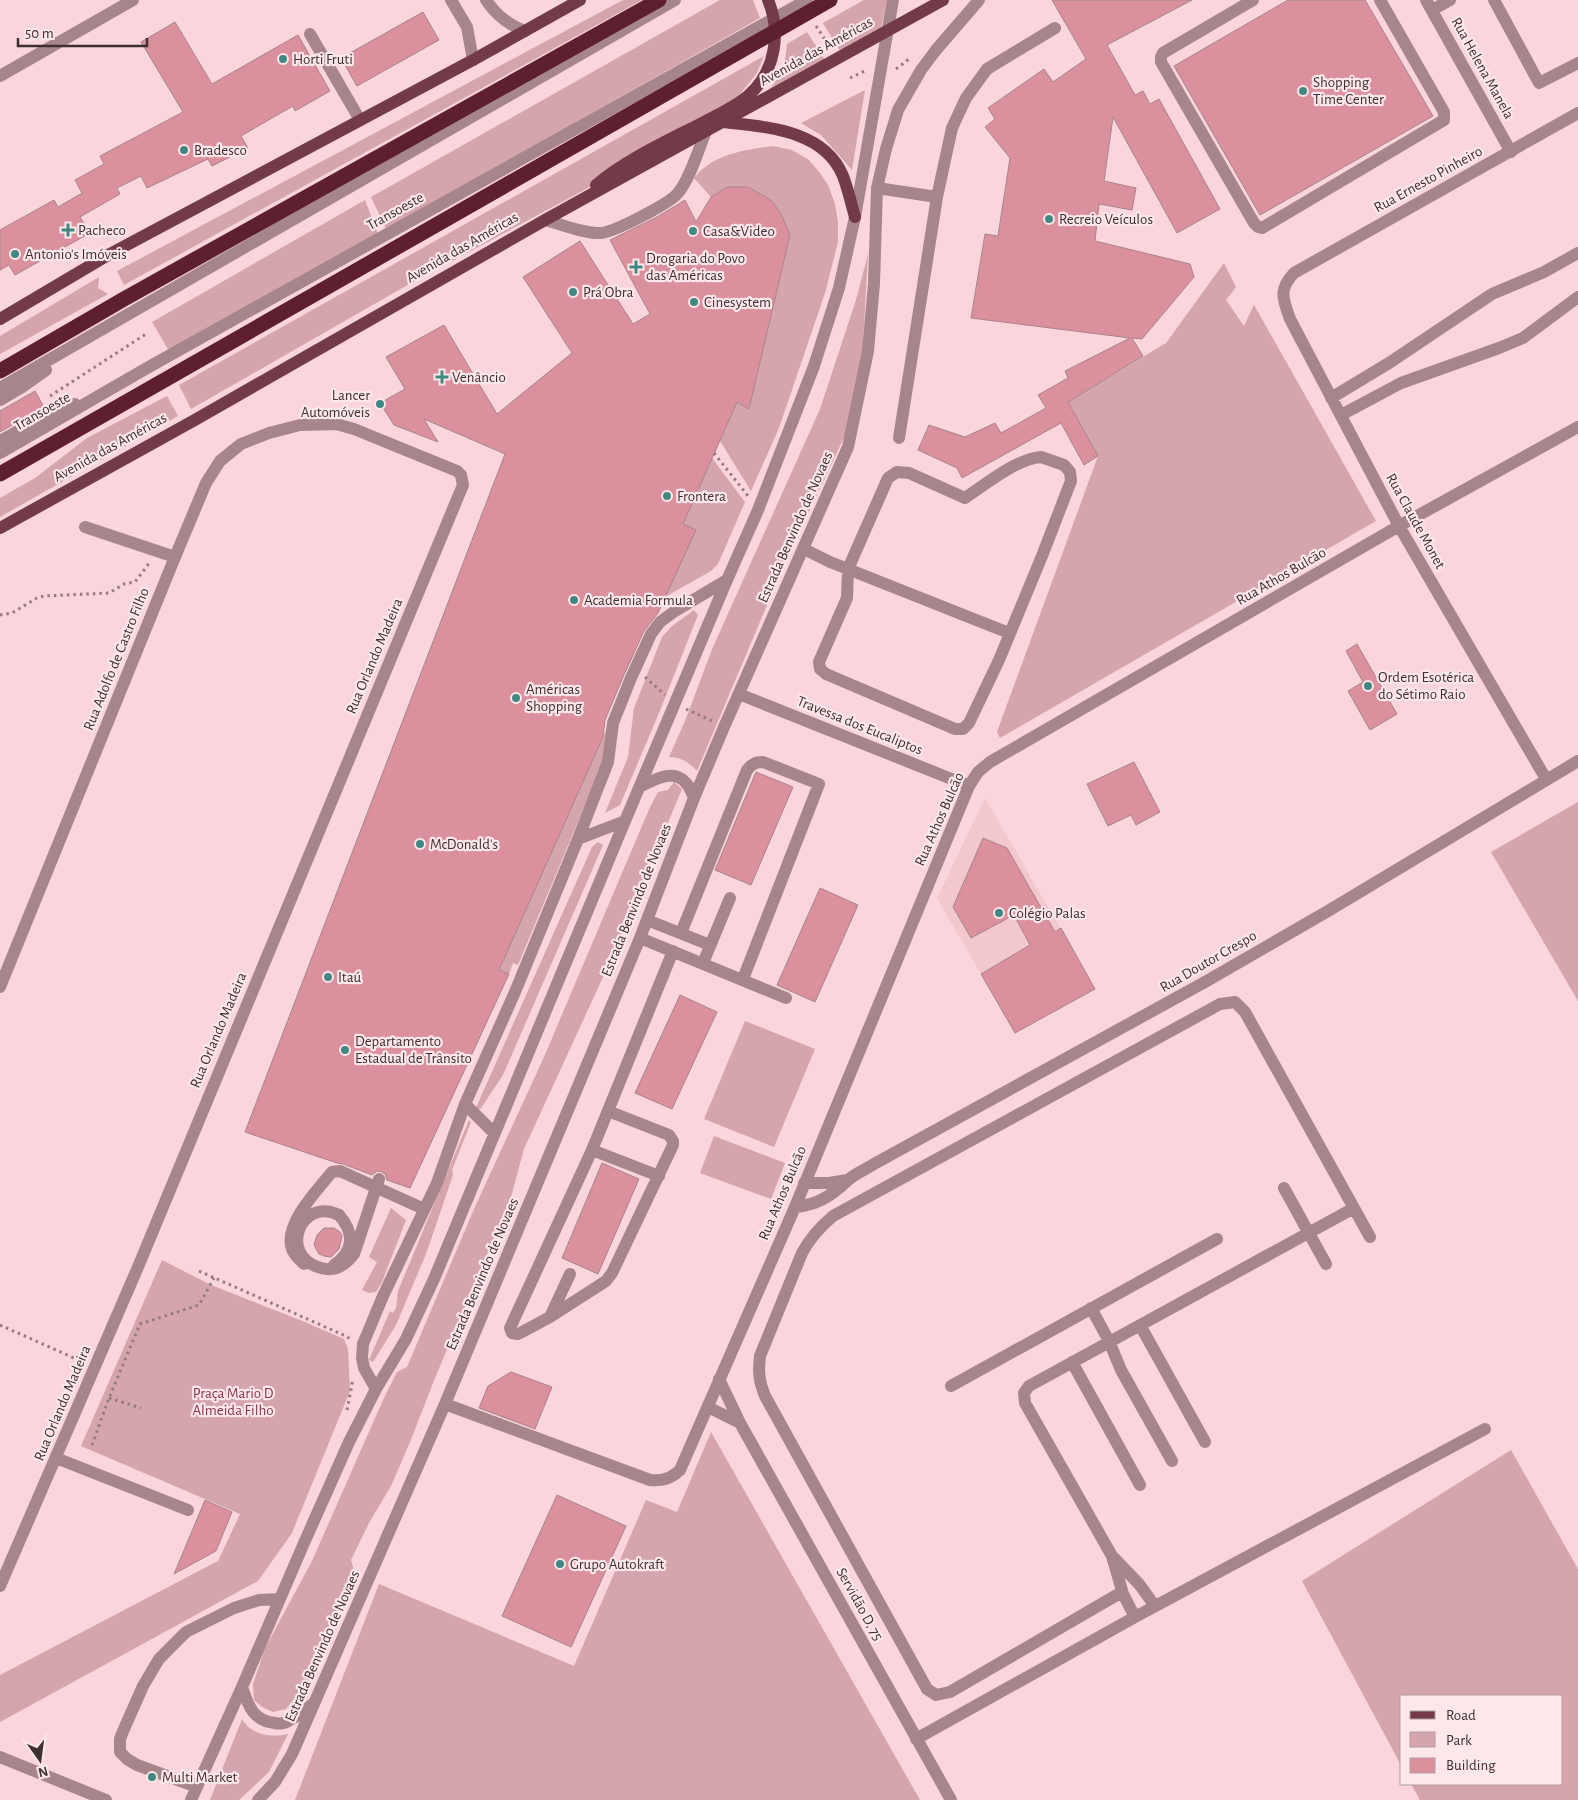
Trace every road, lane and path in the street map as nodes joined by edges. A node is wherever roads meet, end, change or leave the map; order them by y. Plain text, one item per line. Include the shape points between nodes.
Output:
1 (133, 0) edge
2 (450, 0) edge
3 (486, 0) edge
4 (580, 0) edge
5 (659, 0) edge
6 (675, 0) edge
7 (768, 0) edge
8 (807, 0) edge
9 (830, 0) edge
10 (892, 0) edge
11 (943, 0) edge
12 (979, 0) edge
13 (1254, 0) edge
14 (1380, 0) edge
15 (1450, 0) edge
16 (1494, 0) edge
17 (1429, 5) edge
18 (774, 25) junction
19 (816, 26) dead end
20 (1055, 28) dead end
21 (525, 31) junction
22 (886, 32) junction
23 (310, 34) dead end
24 (833, 53) dead end
25 (473, 60) junction
26 (1578, 63) edge
27 (867, 70) dead end
28 (0, 76) edge
29 (850, 78) dead end
30 (1578, 113) edge
31 (360, 120) junction
32 (723, 122) junction
33 (706, 131) junction
34 (1511, 152) junction
35 (877, 188) junction
36 (589, 196) junction
37 (937, 197) junction
38 (855, 216) junction
39 (545, 220) junction
40 (1578, 252) edge
41 (1294, 273) joint
42 (1578, 297) edge
43 (0, 319) edge
44 (146, 334) dead end
45 (79, 344) junction
46 (26, 356) junction
47 (1389, 363) junction
48 (0, 365) edge
49 (0, 371) edge
50 (1401, 383) junction
51 (0, 388) edge
52 (106, 393) junction
53 (49, 396) dead end
54 (1331, 398) junction
55 (0, 400) edge
56 (1341, 416) junction
57 (1578, 427) edge
58 (899, 438) dead end
59 (0, 441) edge
60 (0, 453) edge
61 (714, 453) dead end
62 (0, 474) edge
63 (463, 485) joint
64 (758, 510) junction
65 (1399, 526) junction
66 (85, 527) dead end
67 (0, 528) edge
68 (804, 549) junction
69 (158, 551) junction
70 (175, 557) junction
71 (848, 569) junction
72 (727, 580) junction
73 (0, 615) edge
74 (1010, 633) junction
75 (739, 694) junction
76 (1578, 761) edge
77 (1546, 779) junction
78 (641, 786) junction
79 (969, 786) junction
80 (694, 798) junction
81 (625, 821) junction
82 (578, 839) junction
83 (730, 898) dead end
84 (647, 920) junction
85 (681, 933) junction
86 (640, 938) junction
87 (710, 945) junction
88 (673, 952) junction
89 (703, 963) junction
90 (743, 979) junction
91 (0, 987) edge
92 (786, 998) dead end
93 (464, 1104) junction
94 (608, 1111) junction
95 (494, 1134) junction
96 (592, 1150) junction
97 (658, 1176) junction
98 (378, 1179) dead end
99 (848, 1180) junction
100 (804, 1183) junction
101 (1284, 1188) dead end
102 (795, 1207) junction
103 (1354, 1208) junction
104 (424, 1209) junction
105 (1308, 1233) junction
106 (1370, 1237) dead end
107 (1216, 1239) dead end
108 (1326, 1264) dead end
109 (323, 1268) junction
110 (199, 1271) dead end
111 (570, 1274) dead end
112 (214, 1278) junction
113 (1091, 1308) junction
114 (550, 1317) junction
115 (1140, 1324) junction
116 (0, 1325) edge
117 (1109, 1341) junction
118 (350, 1345) dead end
119 (1072, 1362) junction
120 (95, 1368) junction
121 (353, 1377) dead end
122 (719, 1379) junction
123 (951, 1386) dead end
124 (376, 1389) junction
125 (109, 1398) junction
126 (445, 1404) junction
127 (708, 1406) junction
128 (140, 1408) dead end
129 (346, 1413) dead end
130 (740, 1423) junction
131 (1485, 1429) dead end
132 (1205, 1442) dead end
133 (92, 1445) dead end
134 (56, 1458) junction
135 (1172, 1461) dead end
136 (1140, 1485) dead end
137 (188, 1510) dead end
138 (1112, 1556) junction
139 (0, 1586) edge
140 (1122, 1592) junction
141 (280, 1599) junction
142 (1155, 1606) junction
143 (1135, 1617) junction
144 (242, 1688) junction
145 (315, 1703) junction
146 (916, 1739) junction
147 (0, 1757) edge
148 (197, 1787) junction
149 (106, 1800) edge
150 (191, 1800) edge
151 (258, 1800) edge
152 (951, 1800) edge

1 - 28 street
2 - 25 street via 467,27
3 - 21 street via 501,19
4 - 21 main road
5 - 46 highway
6 - 45 street
7 - 18 main road
8 - 18 street, Transoeste
9 - 18 highway, Avenida das Américas
10 - 22 street
11 - 22 main road, Avenida das Américas
12 - 35 street, Estrada Benvindo de Novaes via 931,56 898,110
13 - 14 street via 1163,53 1161,62 1254,223 1262,228 1444,120 1444,112
15 - 17 street
16 - 26 street via 1539,83
17 - 34 street, Rua Helena Manela
18 - 36 main road via 772,57 765,75 750,95 621,166 596,186
18 - 52 street, Transoeste
18 - 62 highway, Avenida das Américas
19 - 24 path
20 - 37 street via 987,69 966,98 952,128
21 - 25 main road
22 - 32 main road, Avenida das Américas
22 - 38 street
23 - 31 street
25 - 31 main road
27 - 29 path
30 - 34 street, Rua Ernesto Pinheiro
31 - 43 main road via 108,256
32 - 33 main road, Avenida das Américas
32 - 38 main road via 770,127 816,144 842,174
33 - 36 main road, Avenida das Américas
33 - 39 street via 684,184 668,202 602,233
34 - 41 street, Rua Ernesto Pinheiro
35 - 37 street
35 - 68 street, Estrada Benvindo de Novaes via 868,350 848,448
36 - 39 main road, Avenida das Américas
37 - 58 street
38 - 64 street via 839,288 817,358
39 - 67 main road, Avenida das Américas
40 - 47 street via 1544,272 1492,294
41 - 54 street, Rua Claude Monet via 1286,282 1284,303
42 - 50 street via 1523,338
44 - 53 path
45 - 51 street
45 - 55 street
46 - 48 highway
46 - 49 highway
47 - 50 street
47 - 54 street
50 - 56 street
52 - 59 street via 54,411
52 - 60 street, Transoeste
54 - 56 street, Rua Claude Monet
56 - 65 street, Rua Claude Monet
57 - 65 street, Rua Athos Bulcão
61 - 64 path
63 - 70 street, Rua Adolfo de Castro Filho via 457,471 354,429 336,424 300,425 241,444 220,461 206,483
63 - 120 street, Rua Orlando Madeira
64 - 72 street
65 - 77 street, Rua Claude Monet
65 - 79 street, Rua Athos Bulcão via 990,762
66 - 69 street
68 - 71 street
68 - 75 street, Estrada Benvindo de Novaes
69 - 70 street
69 - 73 path via 135,582 109,593 44,596 12,613
70 - 91 street, Rua Adolfo de Castro Filho
71 - 74 street
71 - 74 street via 846,598 819,662 820,669 956,729 963,729 973,716
71 - 74 street via 882,489 888,478 897,472 909,473 964,498 1030,458 1041,457 1064,465 1070,472 1070,481
72 - 78 street
72 - 82 street via 674,611 651,634 613,723 608,762
75 - 79 street, Travessa dos Eucaliptos
75 - 80 street, Estrada Benvindo de Novaes
76 - 77 street, Rua Doutor Crespo
77 - 99 street, Rua Doutor Crespo via 1205,982
78 - 80 street via 670,775 679,777
78 - 81 street
79 - 100 street, Rua Athos Bulcão
80 - 84 street, Estrada Benvindo de Novaes
81 - 82 street
81 - 95 street
82 - 93 street via 508,1009
83 - 87 street
84 - 85 street
84 - 86 street, Estrada Benvindo de Novaes
85 - 87 street
85 - 90 street via 751,765 763,762 819,784
86 - 88 street
86 - 126 street, Estrada Benvindo de Novaes
87 - 89 street
88 - 89 street
88 - 94 street
89 - 90 street
90 - 92 street
93 - 95 street
93 - 104 street via 437,1183
94 - 96 street
94 - 97 street via 672,1138 673,1145
95 - 124 street via 434,1279 406,1339
96 - 97 street
96 - 114 street via 510,1331 518,1334
97 - 114 street via 606,1281
98 - 109 street, bridge via 354,1254 339,1267
99 - 100 street, Rua Doutor Crespo
99 - 102 street, Rua Doutor Crespo via 826,1199
100 - 102 street, Rua Athos Bulcão
101 - 105 street
102 - 122 street, Rua Athos Bulcão
103 - 105 street
103 - 106 street
103 - 140 street via 1245,1012 1235,1002 1220,1004 833,1216 810,1239 760,1356 760,1384 927,1689 936,1695 950,1692
104 - 109 street, bridge via 336,1170 302,1211 290,1239 296,1257 313,1268
104 - 124 street via 363,1344 364,1368
105 - 108 street
105 - 115 street
107 - 113 street
109 - 109 street, bridge via 311,1266 303,1259 296,1240 298,1230 310,1215 330,1210 339,1214 347,1224 350,1243 341,1261
110 - 112 path
111 - 114 street
112 - 118 path via 348,1337
112 - 125 path via 199,1305 140,1324
113 - 117 street
113 - 123 street
115 - 117 street
115 - 132 street
116 - 120 path
117 - 119 street
117 - 135 street via 1121,1370
119 - 136 street
119 - 138 street via 1029,1386 1024,1393 1025,1403
120 - 134 street, Rua Orlando Madeira
121 - 129 path
122 - 127 street, Rua Athos Bulcão
122 - 130 street, Servidão D, 75
124 - 141 street
125 - 128 path
125 - 133 path
126 - 127 street, Rua Athos Bulcão via 650,1480 662,1481 680,1470
126 - 145 street, Estrada Benvindo de Novaes
127 - 130 street
130 - 146 street, Servidão D, 75
131 - 142 street
134 - 137 street
134 - 139 street, Rua Orlando Madeira
138 - 140 street
138 - 142 street
140 - 143 street
141 - 144 street
141 - 148 street via 259,1600 234,1608 186,1632 159,1659 124,1729 120,1752 126,1759
142 - 143 street
143 - 146 street
144 - 145 street via 256,1717 266,1722 279,1724 289,1721
144 - 148 street
145 - 151 street, Estrada Benvindo de Novaes via 292,1754 275,1782
146 - 152 street, Servidão D, 75
147 - 149 street
148 - 150 street

